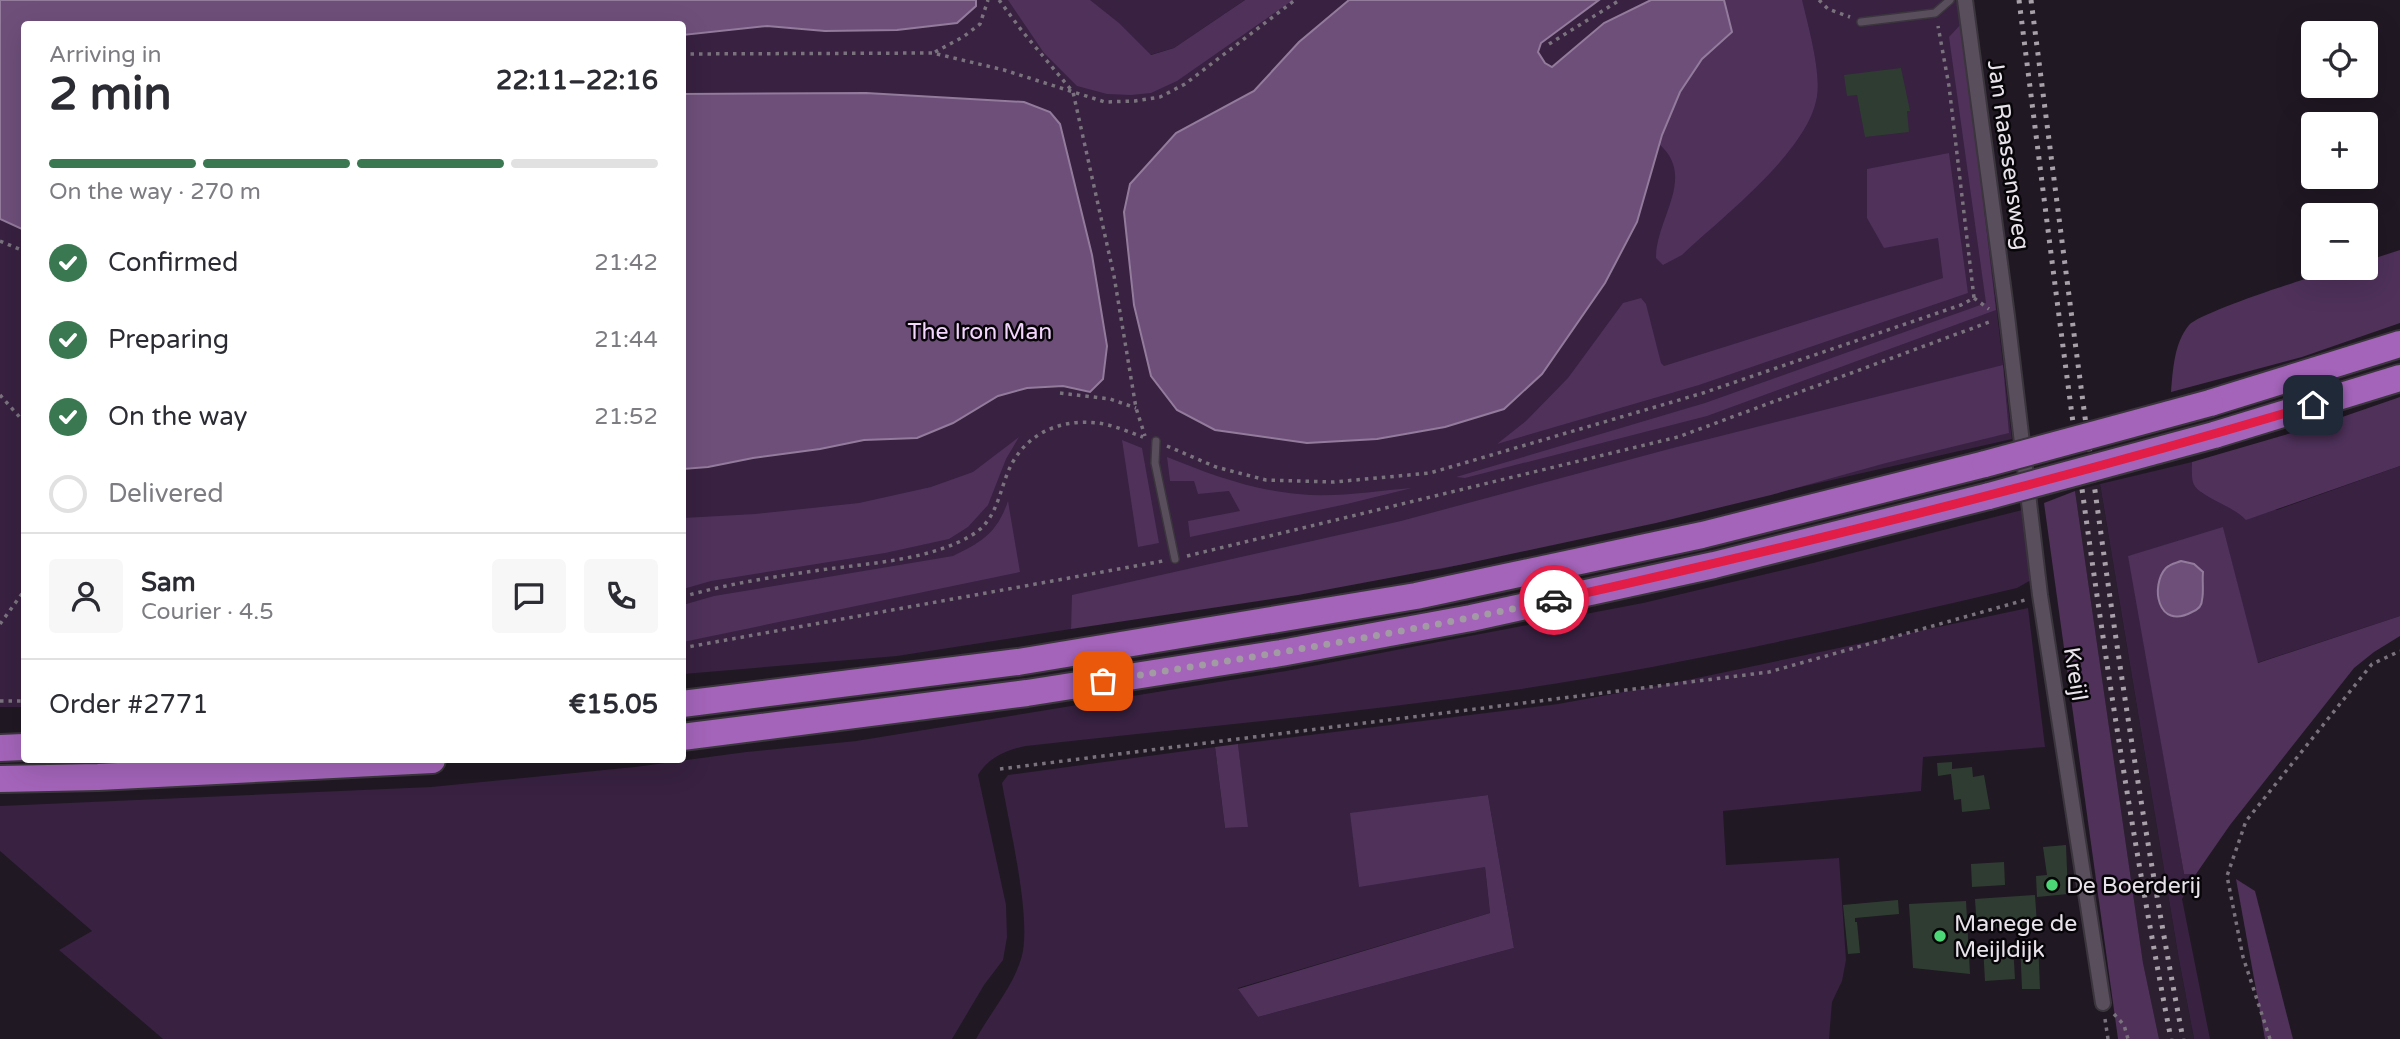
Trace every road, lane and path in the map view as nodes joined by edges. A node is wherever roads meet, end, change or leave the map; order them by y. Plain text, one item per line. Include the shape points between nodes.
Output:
1 (988, 0) edge
2 (999, 0) edge
3 (1295, 0) edge
4 (1620, 0) edge
5 (1819, 0) edge
6 (1950, 0) edge
7 (1965, 0) edge
8 (1935, 13) junction
9 (1861, 22) joint
10 (1549, 44) dead end
11 (933, 53) junction
12 (686, 54) edge
13 (1073, 92) junction
14 (0, 241) edge
15 (21, 250) edge
16 (2007, 316) junction
17 (2400, 344) edge
18 (2400, 378) edge
19 (1060, 393) dead end
20 (0, 396) edge
21 (1136, 408) junction
22 (21, 419) edge
23 (1156, 441) joint
24 (1175, 559) junction
25 (2040, 595) junction
26 (21, 596) edge
27 (686, 596) edge
28 (0, 624) edge
29 (686, 647) edge
30 (2400, 651) edge
31 (0, 701) edge
32 (21, 701) edge
33 (686, 704) edge
34 (686, 736) edge
35 (21, 747) edge
36 (0, 748) edge
37 (376, 763) edge
38 (1000, 769) dead end
39 (0, 779) edge
40 (2103, 1003) junction
41 (2108, 1039) edge
42 (2128, 1039) edge
43 (2270, 1039) edge

1 - 11 path via 980,24
2 - 13 path
3 - 13 path via 1185,84 1160,97 1105,102
4 - 10 path
5 - 9 path via 1828,9
6 - 8 lane
7 - 16 street, Jan Raassensweg
8 - 9 lane
8 - 23 path via 1949,86 1974,298 1703,393 1430,473 1334,482 1266,480 1216,467
11 - 12 path
11 - 13 path
13 - 21 path via 1114,276
14 - 15 path
16 - 24 path via 1678,437
16 - 25 street, Kreijl
17 - 33 highway, bridge via 2210,403 1984,464 1702,535 1416,596 1018,662
18 - 34 highway, bridge via 1989,496 1714,565 1471,618 1027,693
19 - 21 path via 1110,399
20 - 22 path
21 - 27 path via 1146,438 1100,423 1071,422 1030,440 1007,474 986,524 951,546
23 - 24 lane via 1155,463
24 - 29 path
25 - 38 path via 1769,672
25 - 40 street, Kreijl
26 - 28 path
30 - 43 path via 2372,664 2246,821 2231,864 2227,876 2243,957
31 - 32 path
35 - 36 highway
37 - 39 highway
40 - 41 path
40 - 42 path via 2124,1025

